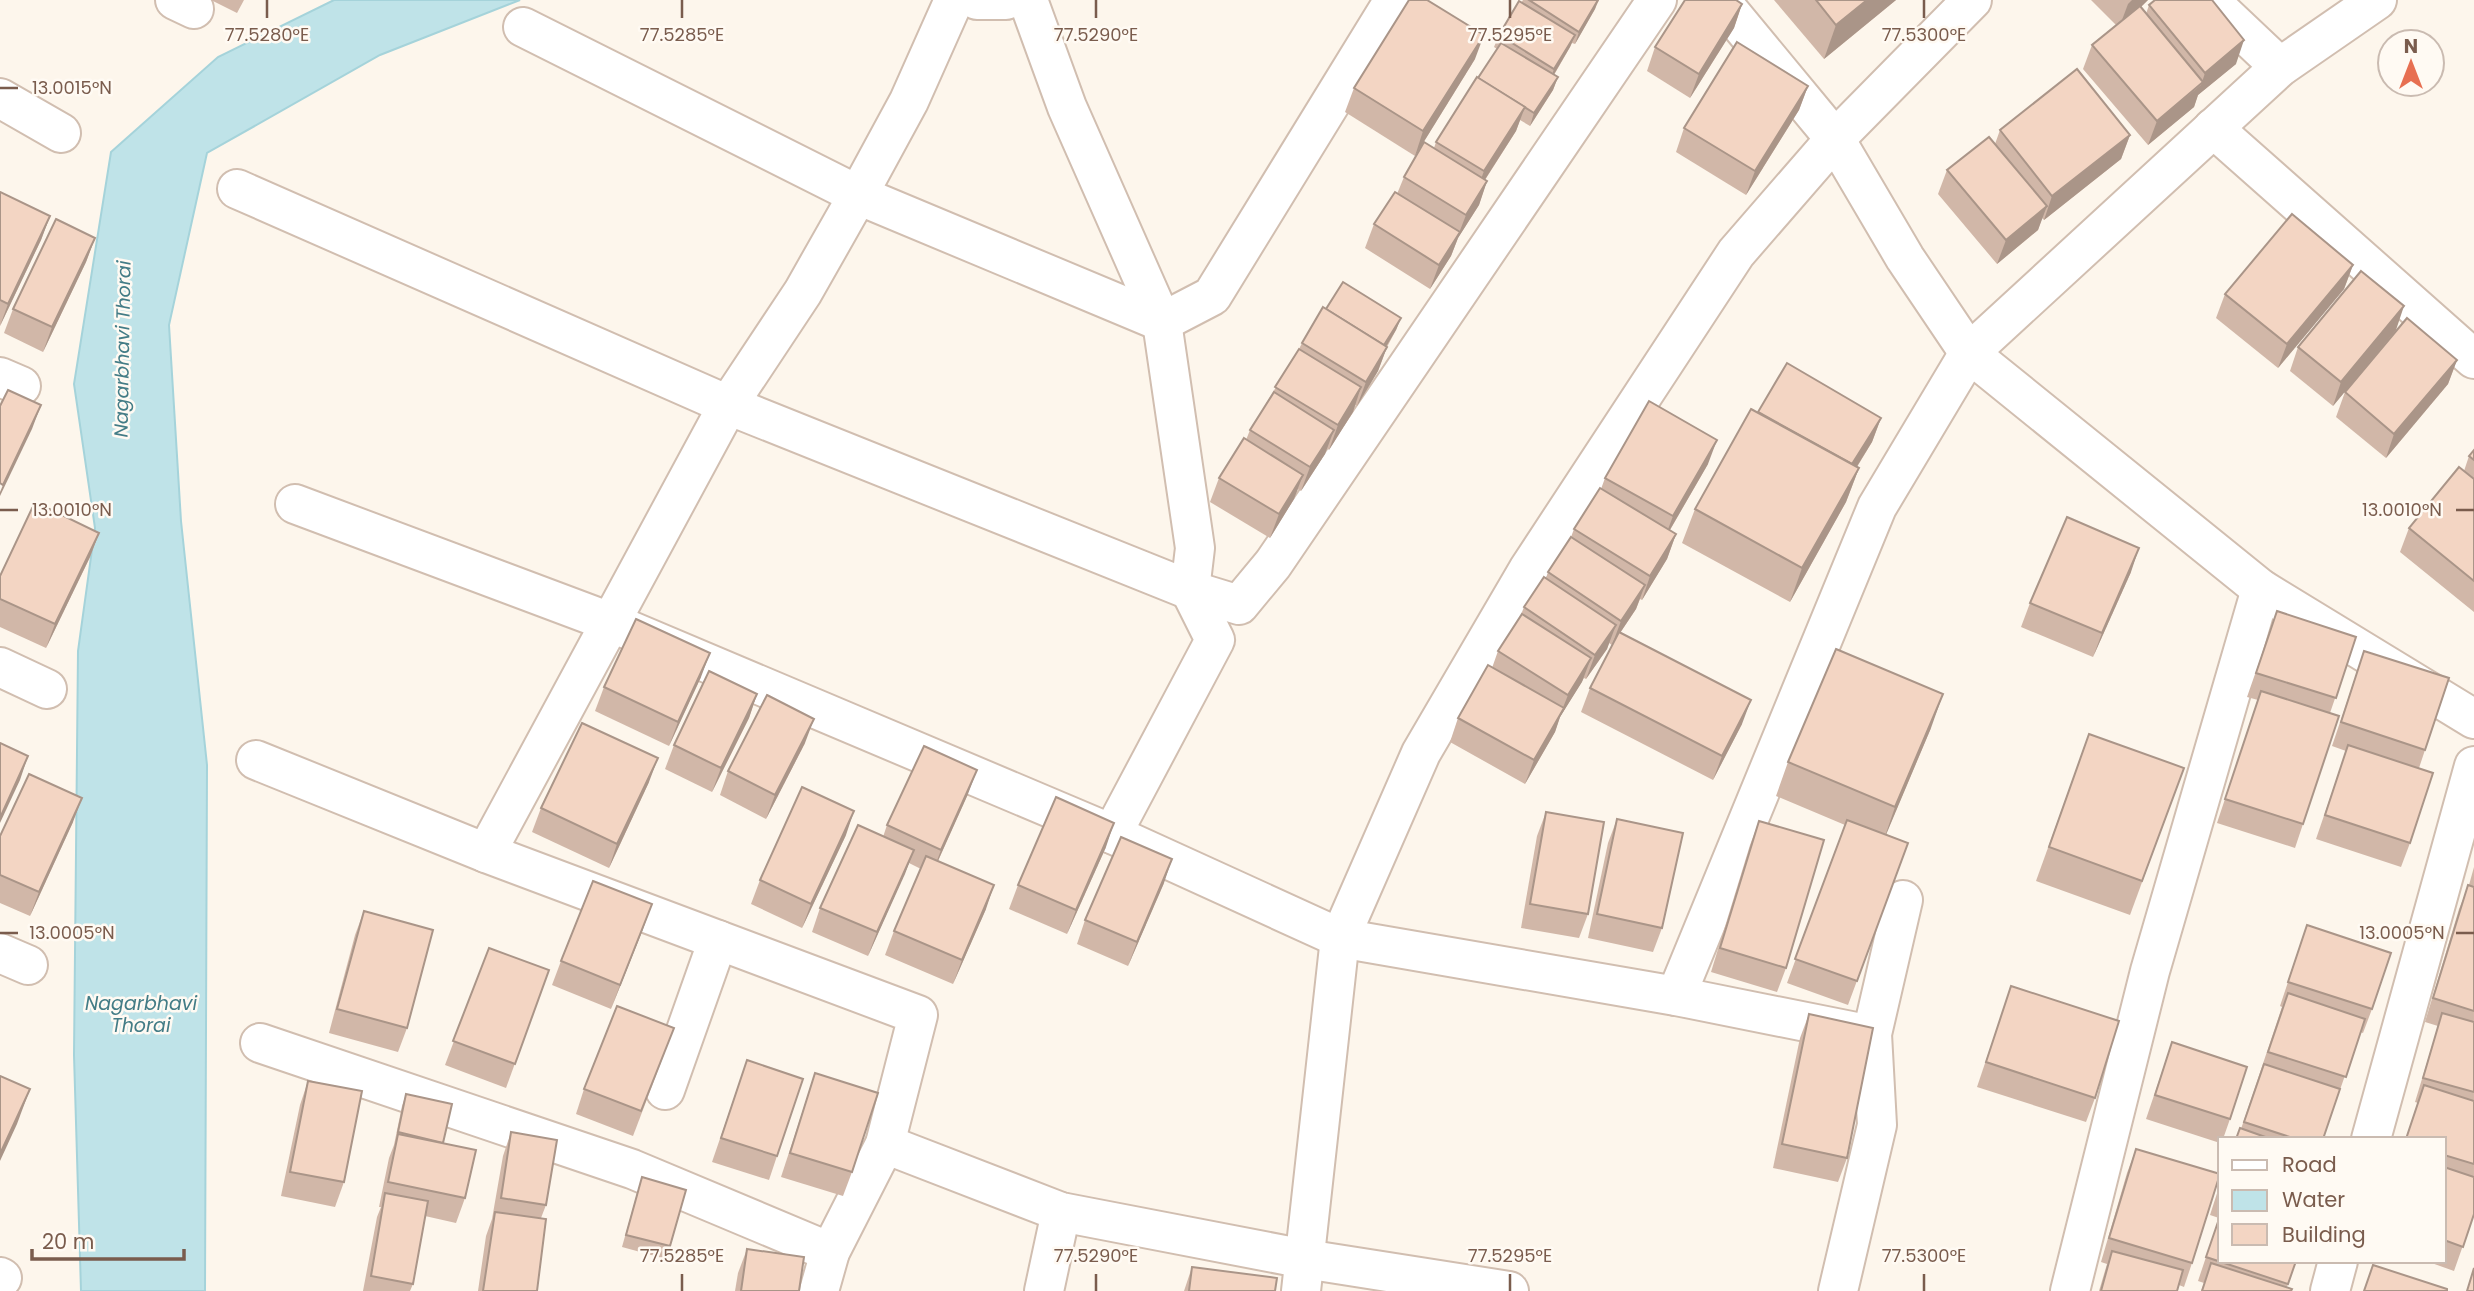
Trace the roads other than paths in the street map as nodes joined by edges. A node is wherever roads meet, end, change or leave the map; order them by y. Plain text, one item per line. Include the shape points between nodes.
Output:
1 (954, 0) edge
2 (977, 0) edge
3 (1006, 0) edge
4 (1028, 0) edge
5 (1394, 0) edge
6 (1657, 0) edge
7 (1720, 0) edge
8 (1972, 0) edge
9 (2209, 0) edge
10 (2377, 0) edge
11 (523, 27) dead end
12 (2280, 67) junction
13 (0, 98) edge
14 (2213, 128) junction
15 (61, 133) dead end
16 (1835, 139) junction
17 (237, 189) dead end
18 (858, 195) junction
19 (1162, 322) junction
20 (1969, 353) junction
21 (2474, 359) edge
22 (728, 405) junction
23 (295, 504) dead end
24 (2261, 589) junction
25 (1190, 590) junction
26 (610, 622) junction
27 (0, 667) edge
28 (47, 690) dead end
29 (2474, 719) edge
30 (256, 760) dead end
31 (2474, 766) edge
32 (1112, 834) junction
33 (486, 853) junction
34 (1903, 900) dead end
35 (1340, 938) junction
36 (718, 940) junction
37 (1676, 996) junction
38 (1872, 1034) junction
39 (260, 1044) dead end
40 (665, 1090) dead end
41 (2372, 1137) edge
42 (884, 1144) junction
43 (1061, 1212) junction
44 (830, 1252) junction
45 (2337, 1263) edge
46 (1303, 1275) edge
47 (819, 1291) edge
48 (1044, 1291) edge
49 (1509, 1291) edge
50 (1838, 1291) edge
51 (2070, 1291) edge
52 (2330, 1291) edge

1 - 18 street via 909,101
2 - 3 street
4 - 19 street via 1067,107
5 - 19 street via 1212,296
6 - 25 street via 1273,564 1239,605
7 - 16 street
8 - 16 street
9 - 12 street
10 - 12 street
11 - 18 street
12 - 14 street
13 - 15 street
14 - 20 street
14 - 21 street
16 - 20 street via 1905,258
16 - 35 street via 1736,253 1528,570 1421,753
17 - 22 street
18 - 19 street
18 - 22 street via 803,292
19 - 25 street via 1195,548
20 - 24 street
20 - 37 street via 1877,507
22 - 25 street
22 - 26 street
23 - 26 street
24 - 29 street
24 - 51 street via 2150,971
25 - 32 street via 1215,640
26 - 32 street
26 - 33 street
27 - 28 street
30 - 33 street
31 - 41 street
32 - 35 street
33 - 36 street
34 - 38 street
35 - 37 street
35 - 46 street
36 - 40 street
36 - 42 street via 918,1015
37 - 38 street
38 - 50 street via 1877,1125
39 - 44 street via 632,1169
42 - 43 street
42 - 44 street
43 - 46 street
43 - 48 street
44 - 47 street
45 - 52 street
46 - 49 street

